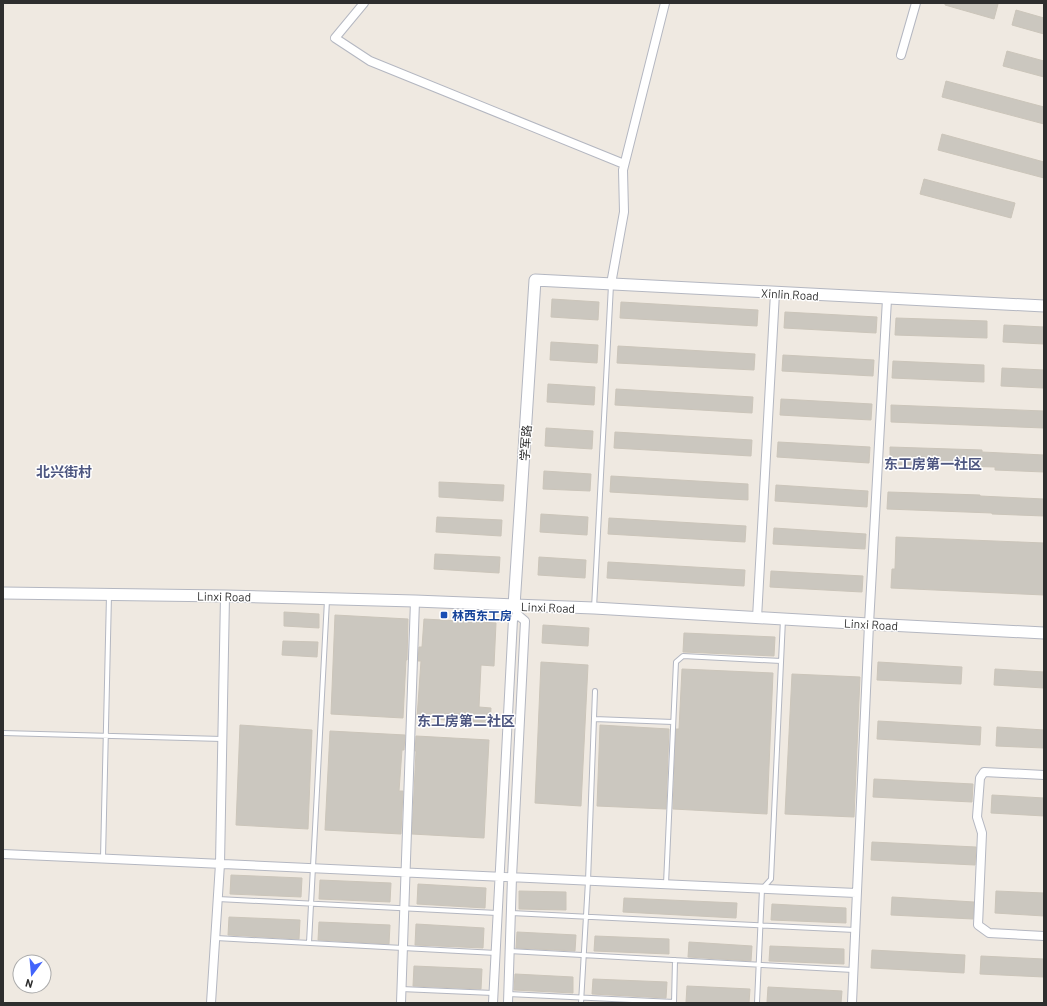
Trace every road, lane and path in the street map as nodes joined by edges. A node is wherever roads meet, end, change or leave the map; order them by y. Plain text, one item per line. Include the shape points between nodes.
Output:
1 (364, 3) edge
2 (665, 3) edge
3 (916, 3) edge
4 (901, 55) dead end
5 (624, 164) junction
6 (535, 280) joint
7 (611, 284) junction
8 (775, 293) junction
9 (887, 299) junction
10 (1044, 306) edge
11 (3, 593) edge
12 (109, 595) junction
13 (225, 596) junction
14 (327, 598) junction
15 (415, 601) junction
16 (594, 608) junction
17 (516, 610) junction
18 (757, 618) junction
19 (783, 619) junction
20 (869, 624) junction
21 (1044, 633) edge
22 (781, 661) junction
23 (595, 691) dead end
24 (594, 719) junction
25 (673, 722) junction
26 (3, 733) edge
27 (106, 736) junction
28 (222, 739) junction
29 (1044, 775) edge
30 (3, 854) edge
31 (102, 858) junction
32 (220, 864) junction
33 (313, 868) junction
34 (405, 872) junction
35 (499, 877) junction
36 (512, 877) junction
37 (588, 881) junction
38 (666, 884) junction
39 (762, 889) junction
40 (856, 893) junction
41 (218, 899) junction
42 (311, 904) junction
43 (404, 909) junction
44 (510, 913) junction
45 (498, 914) junction
46 (586, 917) junction
47 (761, 925) junction
48 (855, 930) junction
49 (1044, 936) edge
50 (216, 938) junction
51 (309, 943) junction
52 (403, 948) junction
53 (509, 951) junction
54 (496, 953) junction
55 (583, 955) junction
56 (676, 960) junction
57 (759, 964) junction
58 (853, 970) junction
59 (401, 989) junction
60 (494, 993) junction
61 (508, 994) junction
62 (581, 997) junction
63 (211, 1003) edge
64 (401, 1003) edge
65 (493, 1003) edge
66 (508, 1003) edge
67 (581, 1003) edge
68 (674, 1003) edge
69 (757, 1003) edge
70 (852, 1003) edge

1 - 5 street via 335,38 370,61
2 - 5 street
3 - 4 street
5 - 7 street via 624,212
6 - 7 main road, Xinlin Road
6 - 17 main road, 学军路
7 - 8 main road, Xinlin Road
7 - 16 lane
8 - 9 main road, Xinlin Road
8 - 18 street
9 - 10 main road, Xinlin Road
9 - 20 street
11 - 12 main road, Linxi Road
12 - 13 main road, Linxi Road
12 - 27 lane
13 - 14 main road, Linxi Road
13 - 28 street
14 - 15 main road, Linxi Road
14 - 33 lane
15 - 17 main road, Linxi Road
15 - 34 street
16 - 17 main road, Linxi Road
16 - 18 main road, Linxi Road
17 - 35 street via 513,619
17 - 36 street via 525,621
18 - 19 main road, Linxi Road
19 - 20 main road, Linxi Road
19 - 22 lane
20 - 21 main road, Linxi Road
20 - 40 street
22 - 25 lane via 683,656 676,662
22 - 39 lane via 771,879
23 - 24 lane
24 - 25 lane
24 - 37 lane
25 - 38 lane
26 - 27 lane
27 - 28 lane
27 - 31 lane
28 - 32 street
29 - 49 street via 984,772 980,778 977,817 982,833 978,925 989,933
30 - 31 street
31 - 32 street
32 - 33 street
32 - 41 street
33 - 34 street
33 - 42 lane
34 - 35 street
34 - 43 street
35 - 36 street
35 - 45 street
36 - 37 street
36 - 44 street
37 - 38 street
37 - 46 lane
38 - 39 street
39 - 40 street
39 - 47 lane
40 - 48 street
41 - 42 lane
41 - 50 street
42 - 43 lane
42 - 51 lane
43 - 45 lane
43 - 52 street
44 - 46 lane
44 - 53 street
45 - 54 street
46 - 47 lane
46 - 55 lane
47 - 48 lane
47 - 57 lane
48 - 58 street
50 - 51 lane
50 - 63 street
51 - 52 lane
52 - 54 lane
52 - 59 street
53 - 55 lane
53 - 61 street
54 - 60 street
55 - 56 lane
55 - 62 lane
56 - 57 lane
56 - 68 lane
57 - 58 lane
57 - 69 lane
58 - 70 street
59 - 60 lane
59 - 64 street
60 - 65 street
61 - 62 lane
61 - 66 street
62 - 67 lane
62 - 68 lane

